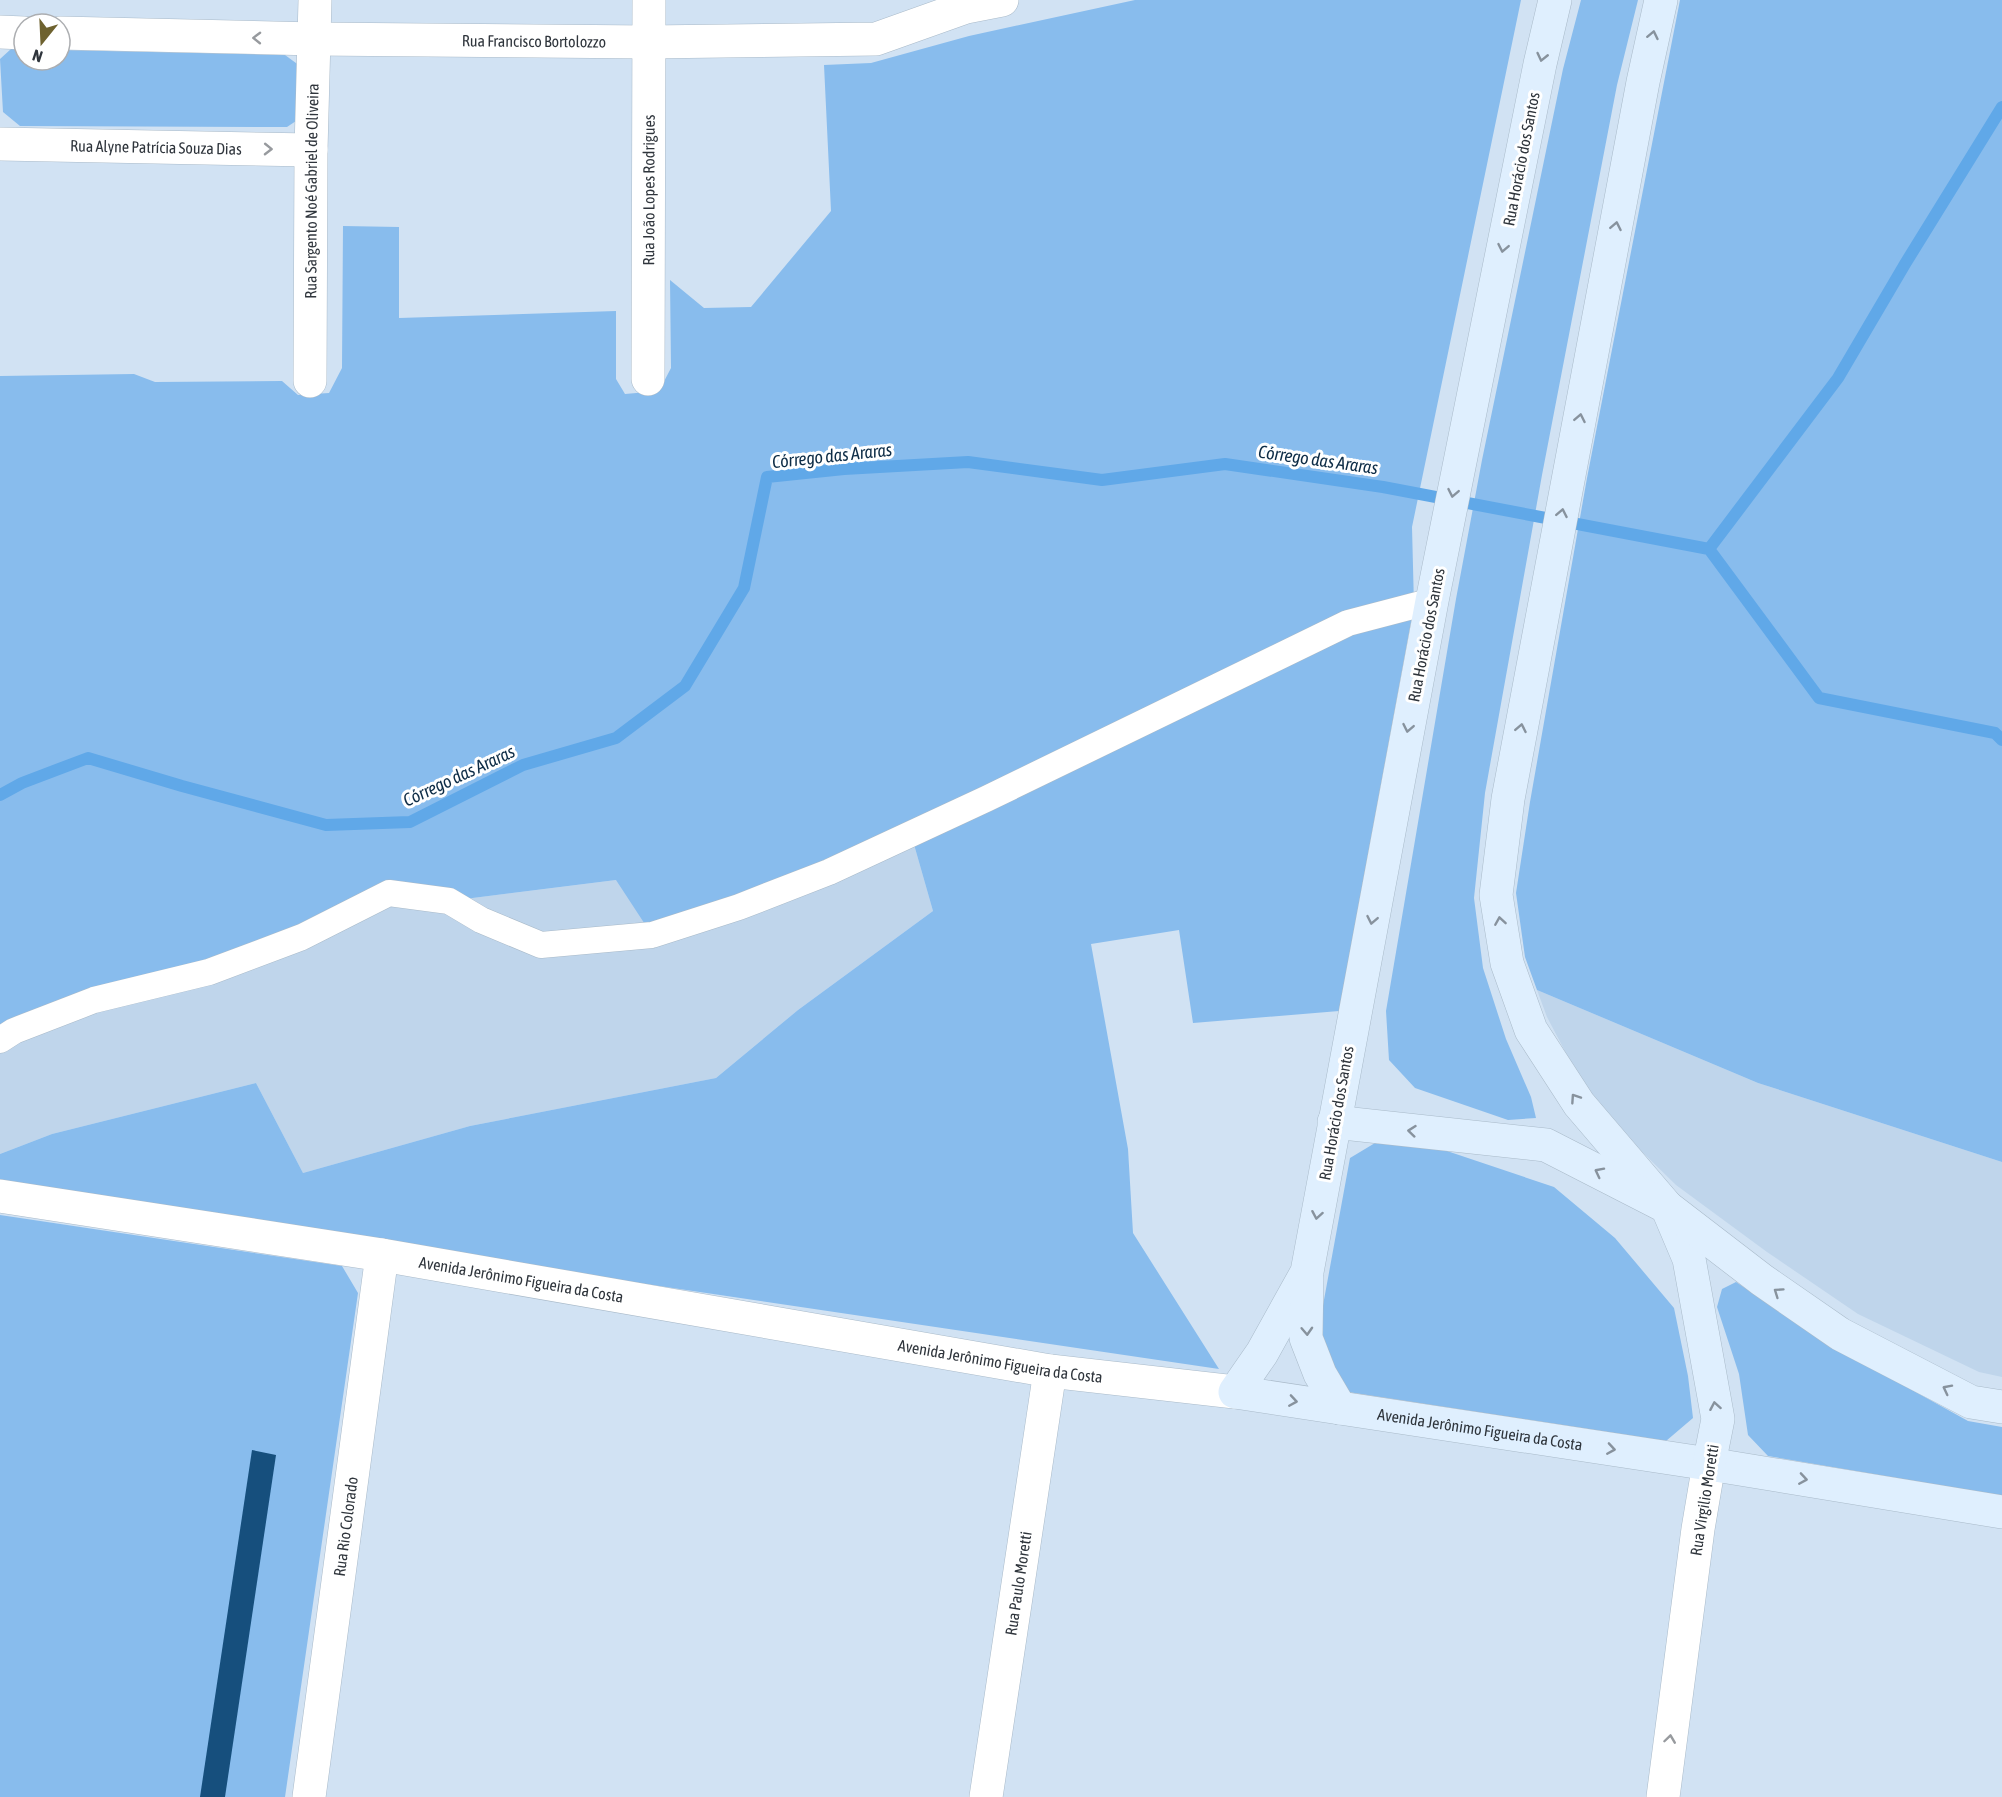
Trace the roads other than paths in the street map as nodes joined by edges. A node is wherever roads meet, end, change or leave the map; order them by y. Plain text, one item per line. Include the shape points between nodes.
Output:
1 (315, 0) edge
2 (650, 0) edge
3 (1002, 0) edge
4 (1556, 0) edge
5 (1661, 0) edge
6 (966, 4) edge
7 (72, 33) edge
8 (315, 39) junction
9 (649, 42) junction
10 (0, 144) edge
11 (311, 150) junction
12 (648, 379) dead end
13 (310, 381) dead end
14 (1432, 601) junction
15 (0, 1040) edge
16 (1334, 1122) junction
17 (0, 1196) edge
18 (1667, 1207) junction
19 (382, 1255) junction
20 (1307, 1272) junction
21 (1050, 1371) junction
22 (1235, 1392) junction
23 (2002, 1407) edge
24 (1340, 1408) junction
25 (1709, 1464) junction
26 (2002, 1512) edge
27 (309, 1797) edge
28 (986, 1797) edge
29 (1663, 1797) edge

1 - 8 street, Rua Sargento Noé Gabriel de Oliveira
2 - 9 street, Rua João Lopes Rodrigues
3 - 6 street, Rua Francisco Bortolozzo
4 -> 14 main road, Rua Horácio dos Santos
18 -> 5 main road via 1579,1104 1531,1030 1507,963 1496,896 1508,799
6 - 9 street, Rua Francisco Bortolozzo via 876,39
8 -> 7 street, Rua Francisco Bortolozzo
8 - 9 street, Rua Francisco Bortolozzo
8 - 11 street, Rua Sargento Noé Gabriel de Oliveira
9 - 12 street, Rua João Lopes Rodrigues
10 -> 11 street, Rua Alyne Patrícia Souza Dias
11 - 13 street, Rua Sargento Noé Gabriel de Oliveira
14 - 15 lane via 1348,623 829,872 652,935 541,945 481,920 449,901 389,893 302,937 209,972 94,1000
14 -> 16 main road, Rua Horácio dos Santos
18 -> 16 main road via 1546,1145
16 -> 20 main road, Rua Horácio dos Santos
17 - 19 street, Avenida Jerônimo Figueira da Costa
23 -> 18 main road via 1971,1402 1840,1334
25 -> 18 main road, Rua Virgilio Moretti via 1718,1419 1689,1259
19 - 21 street, Avenida Jerônimo Figueira da Costa
19 - 27 street, Rua Rio Colorado
20 - 22 main road, Rua Horácio dos Santos via 1262,1353
20 -> 24 main road, Rua Horácio dos Santos via 1306,1338 1320,1374
21 - 22 street, Avenida Jerônimo Figueira da Costa
21 - 28 street, Rua Paulo Moretti
22 -> 24 main road, Avenida Jerônimo Figueira da Costa
24 -> 25 main road, Avenida Jerônimo Figueira da Costa
25 -> 26 main road, Avenida Jerônimo Figueira da Costa
29 -> 25 street, Rua Virgilio Moretti

